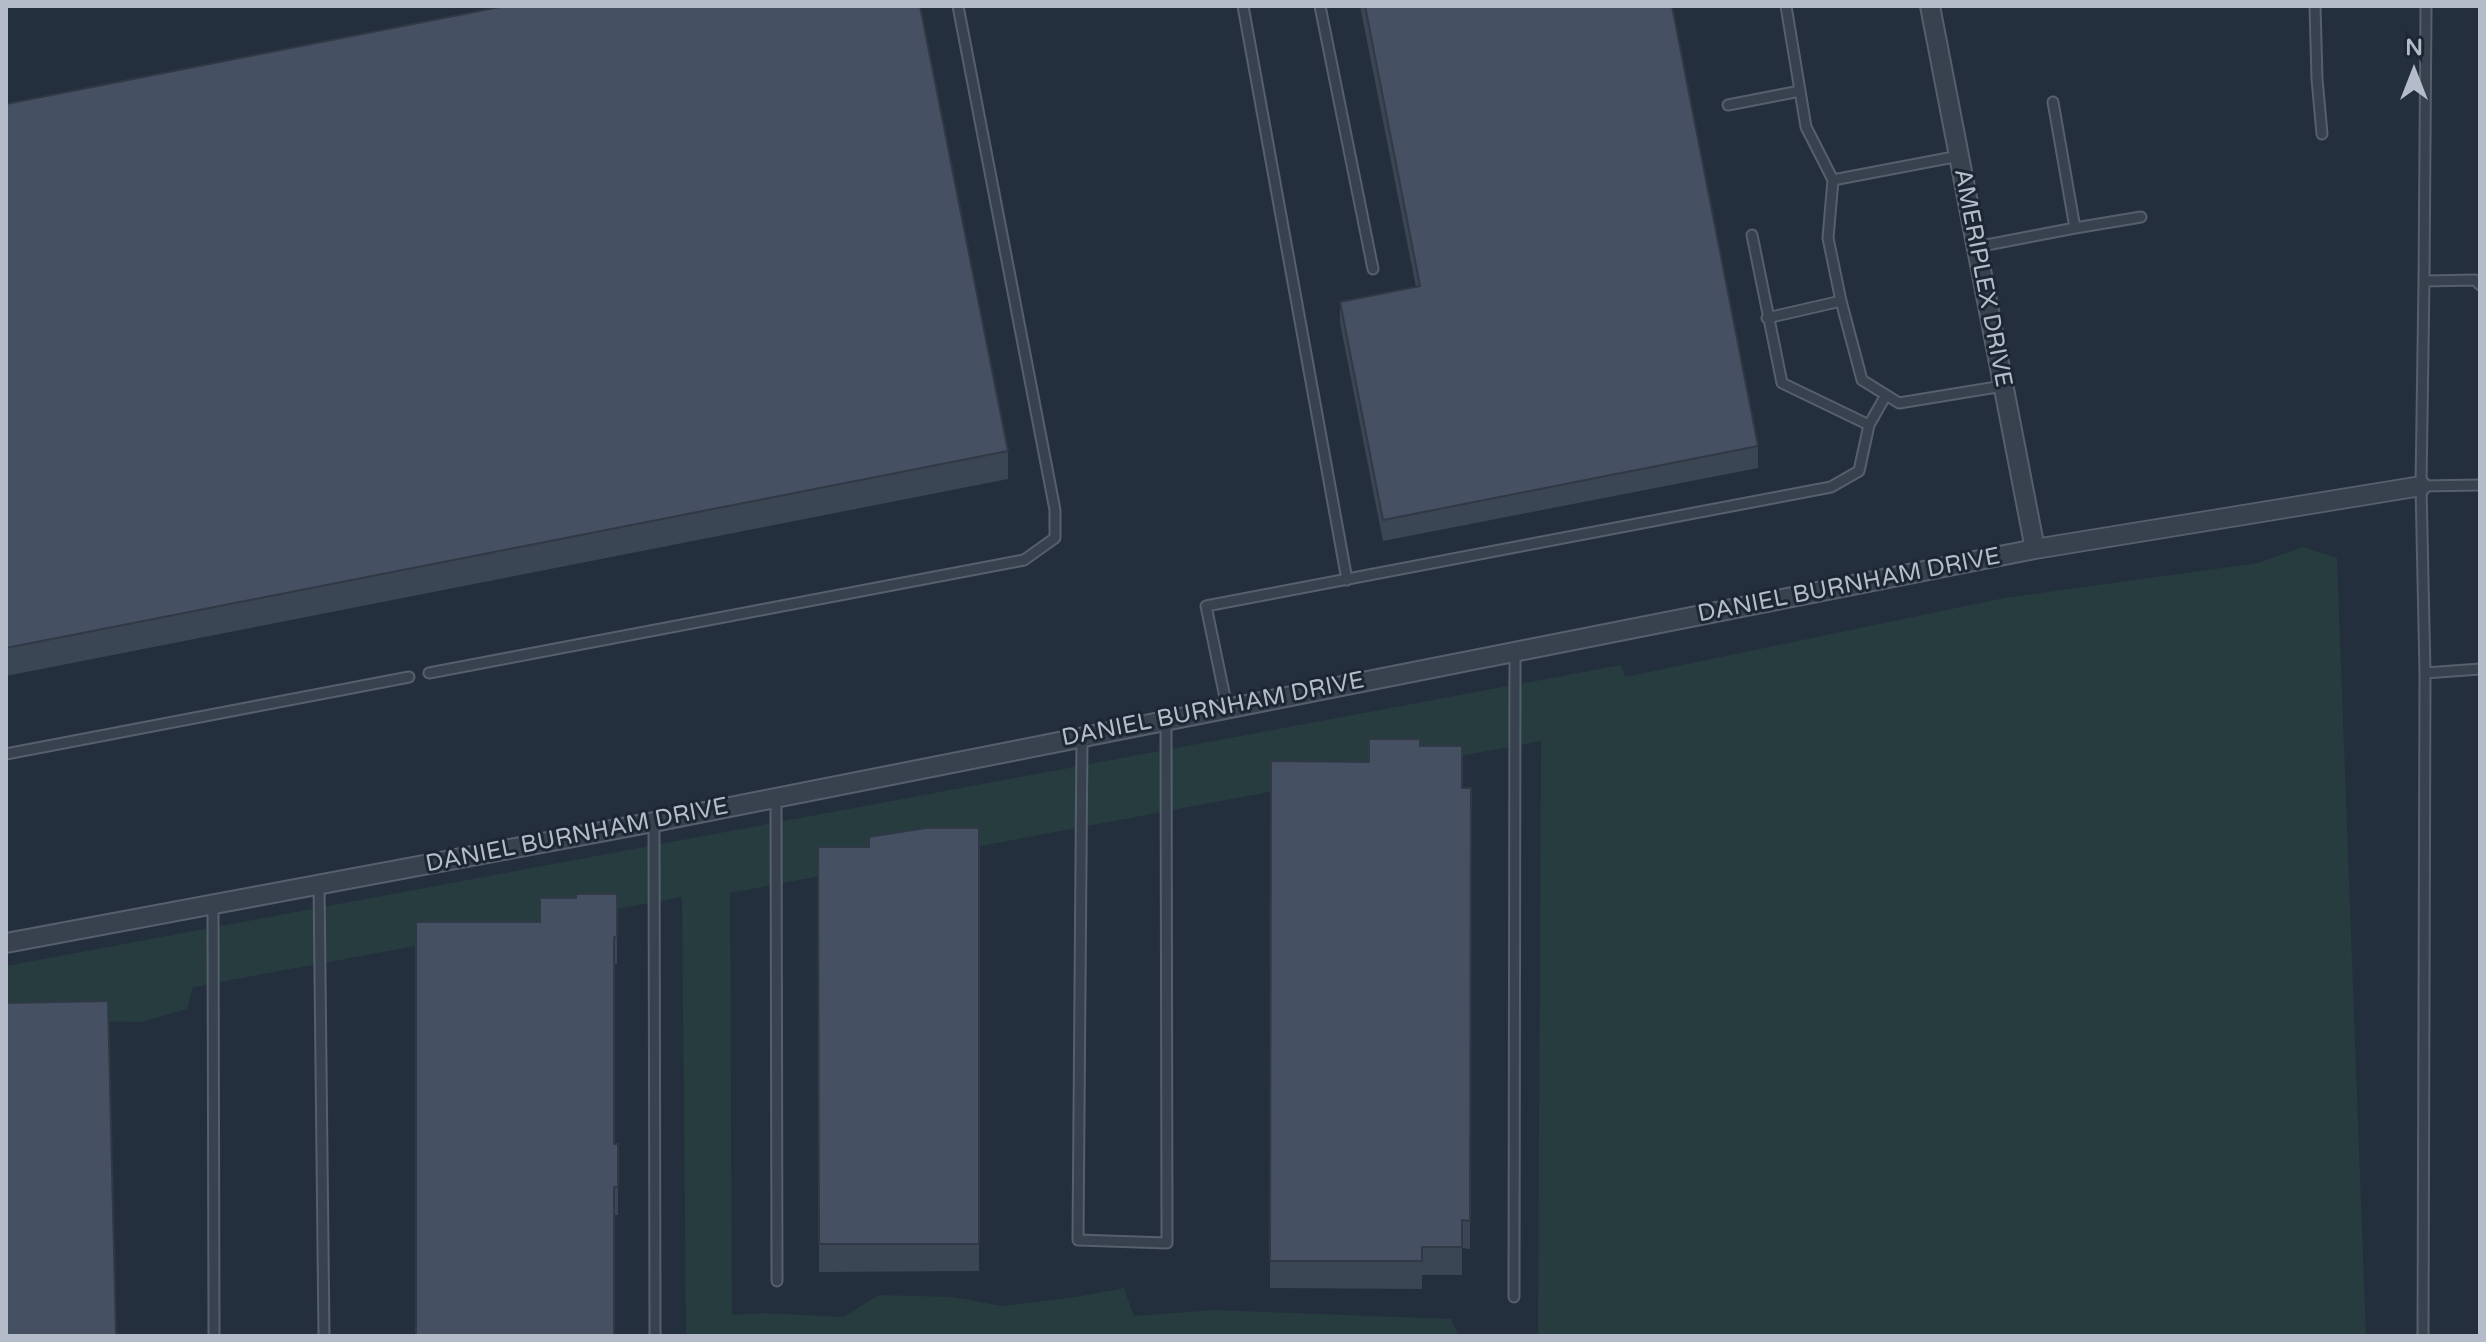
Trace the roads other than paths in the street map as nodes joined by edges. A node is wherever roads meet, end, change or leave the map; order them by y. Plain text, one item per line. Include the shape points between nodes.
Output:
1 (958, 6) edge
2 (1243, 6) edge
3 (1320, 6) edge
4 (1786, 6) edge
5 (1930, 6) edge
6 (2315, 6) edge
7 (2426, 6) edge
8 (1800, 91) junction
9 (2053, 102) dead end
10 (1728, 105) dead end
11 (2322, 134) dead end
12 (1959, 156) junction
13 (1833, 180) junction
14 (2141, 217) dead end
15 (2075, 228) junction
16 (1752, 235) dead end
17 (1976, 247) junction
18 (1373, 269) dead end
19 (2424, 281) junction
20 (2480, 285) edge
21 (1841, 301) junction
22 (1767, 318) junction
23 (2003, 386) junction
24 (1886, 395) junction
25 (1869, 425) junction
26 (2480, 485) edge
27 (2421, 486) junction
28 (2035, 549) junction
29 (1347, 580) junction
30 (1515, 651) junction
31 (2480, 669) edge
32 (429, 673) dead end
33 (2425, 673) junction
34 (409, 677) dead end
35 (1227, 707) junction
36 (1166, 720) junction
37 (1082, 736) junction
38 (6, 754) edge
39 (776, 798) junction
40 (654, 822) junction
41 (319, 884) junction
42 (213, 905) junction
43 (6, 943) edge
44 (777, 1281) dead end
45 (1514, 1297) dead end
46 (214, 1336) edge
47 (324, 1336) edge
48 (655, 1336) edge
49 (2423, 1336) edge

1 - 32 lane via 1055,510 1055,538 1024,560
2 - 29 lane
3 - 18 lane
4 - 8 lane
5 - 12 street, AMERIPLEX DRIVE
6 - 11 lane
7 - 19 lane
8 - 10 lane
8 - 13 lane via 1806,127
9 - 15 lane
12 - 13 lane
12 - 17 street, AMERIPLEX DRIVE
13 - 21 lane via 1828,238
14 - 15 lane
15 - 17 lane
16 - 22 lane
17 - 23 street, AMERIPLEX DRIVE
19 - 20 lane via 2475,280
19 - 27 lane
21 - 22 lane
21 - 24 lane via 1862,380
22 - 25 lane via 1782,383
23 - 24 lane via 1899,403
23 - 28 street, AMERIPLEX DRIVE
24 - 25 lane
25 - 29 lane via 1859,471 1831,487
26 - 27 lane
27 - 28 street, DANIEL BURNHAM DRIVE
27 - 33 lane
28 - 30 street, DANIEL BURNHAM DRIVE
29 - 35 lane via 1206,606
30 - 35 street, DANIEL BURNHAM DRIVE
30 - 45 lane
31 - 33 lane
33 - 49 lane
34 - 38 lane
35 - 36 street, DANIEL BURNHAM DRIVE
36 - 37 street, DANIEL BURNHAM DRIVE
36 - 37 lane via 1167,1243 1078,1240
37 - 39 street, DANIEL BURNHAM DRIVE
39 - 40 street, DANIEL BURNHAM DRIVE
39 - 44 lane
40 - 41 street, DANIEL BURNHAM DRIVE
40 - 48 lane
41 - 42 street, DANIEL BURNHAM DRIVE
41 - 47 lane
42 - 43 street, DANIEL BURNHAM DRIVE
42 - 46 lane

